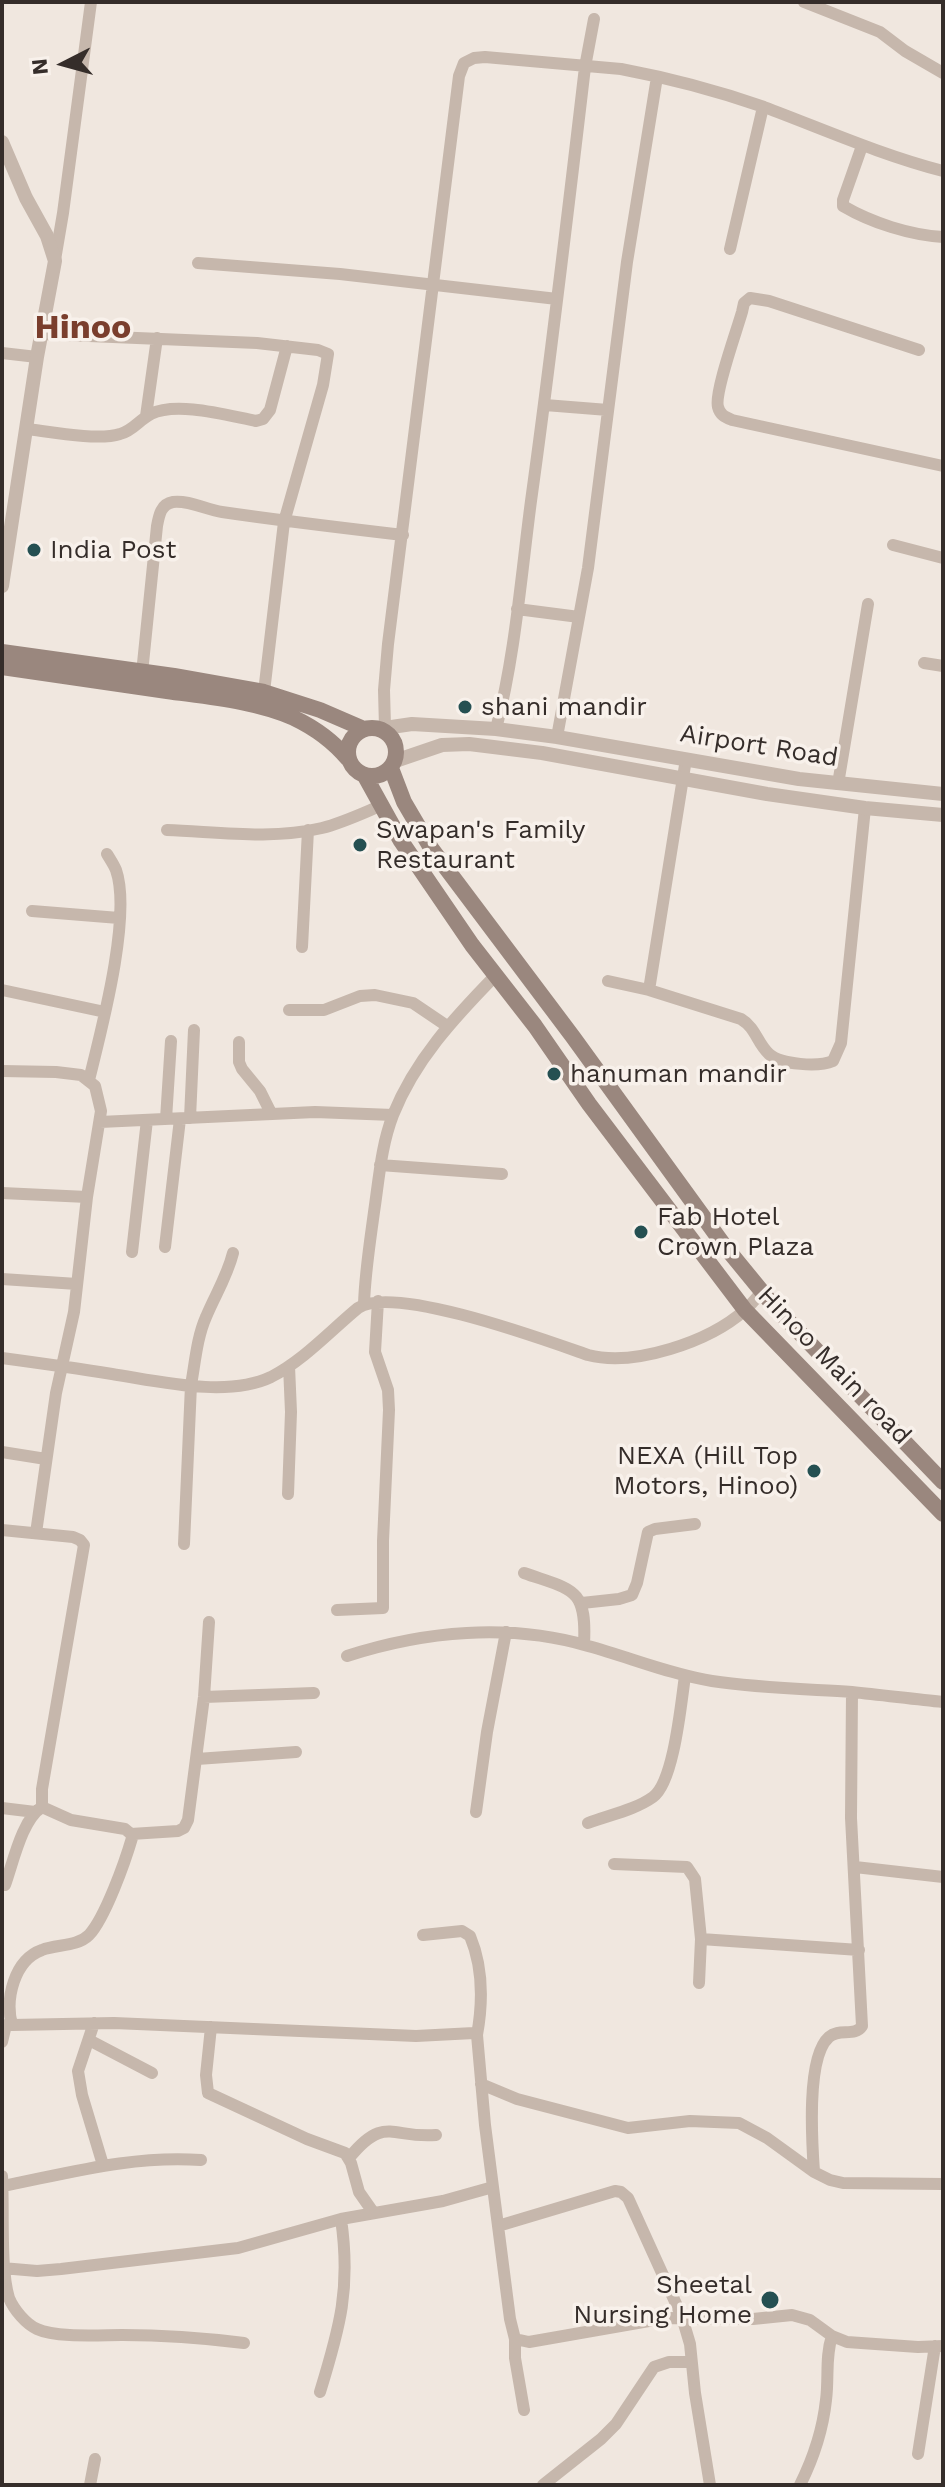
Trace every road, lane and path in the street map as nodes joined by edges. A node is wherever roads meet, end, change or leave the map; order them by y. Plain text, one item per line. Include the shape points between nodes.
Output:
1 (91, 2) edge
2 (804, 2) edge
3 (594, 19) dead end
4 (585, 67) junction
5 (943, 73) edge
6 (657, 77) junction
7 (763, 107) junction
8 (2, 142) edge
9 (862, 146) junction
10 (943, 171) edge
11 (943, 237) edge
12 (730, 249) dead end
13 (55, 261) junction
14 (198, 263) dead end
15 (434, 286) junction
16 (557, 299) junction
17 (41, 334) junction
18 (157, 338) junction
19 (287, 346) junction
20 (919, 350) dead end
21 (2, 353) edge
22 (37, 357) junction
23 (545, 405) junction
24 (608, 410) junction
25 (146, 416) junction
26 (27, 429) junction
27 (943, 466) edge
28 (284, 522) junction
29 (403, 535) junction
30 (893, 545) dead end
31 (943, 558) edge
32 (2, 586) edge
33 (868, 604) dead end
34 (517, 609) junction
35 (579, 617) junction
36 (2, 652) edge
37 (924, 663) dead end
38 (943, 666) edge
39 (2, 667) edge
40 (142, 673) junction
41 (264, 692) junction
42 (375, 728) junction
43 (496, 729) junction
44 (557, 737) junction
45 (348, 759) junction
46 (686, 759) junction
47 (393, 764) junction
48 (365, 776) junction
49 (682, 779) junction
50 (838, 784) junction
51 (943, 794) edge
52 (380, 806) junction
53 (865, 808) junction
54 (943, 815) edge
55 (167, 830) dead end
56 (308, 830) junction
57 (107, 854) dead end
58 (32, 911) dead end
59 (119, 918) junction
60 (302, 947) dead end
61 (495, 976) junction
62 (608, 981) dead end
63 (2, 990) edge
64 (649, 990) junction
65 (289, 1010) dead end
66 (105, 1012) junction
67 (447, 1026) junction
68 (194, 1030) dead end
69 (171, 1041) dead end
70 (239, 1042) dead end
71 (2, 1071) edge
72 (89, 1080) junction
73 (271, 1113) junction
74 (393, 1115) junction
75 (166, 1119) junction
76 (185, 1119) junction
77 (147, 1120) junction
78 (100, 1122) junction
79 (380, 1165) junction
80 (502, 1174) dead end
81 (2, 1193) edge
82 (87, 1197) junction
83 (165, 1247) dead end
84 (132, 1252) dead end
85 (233, 1253) dead end
86 (2, 1279) edge
87 (77, 1284) junction
88 (762, 1292) junction
89 (378, 1301) junction
90 (364, 1304) junction
91 (745, 1310) junction
92 (2, 1358) edge
93 (61, 1366) junction
94 (289, 1366) junction
95 (191, 1385) junction
96 (2, 1452) edge
97 (46, 1459) junction
98 (943, 1482) edge
99 (288, 1494) dead end
100 (943, 1514) edge
101 (695, 1524) dead end
102 (2, 1530) edge
103 (36, 1533) junction
104 (184, 1544) dead end
105 (524, 1573) dead end
106 (582, 1603) junction
107 (337, 1610) dead end
108 (209, 1622) dead end
109 (506, 1632) junction
110 (584, 1644) junction
111 (347, 1656) dead end
112 (685, 1676) junction
113 (852, 1692) junction
114 (314, 1693) dead end
115 (204, 1697) junction
116 (943, 1702) edge
117 (296, 1752) dead end
118 (197, 1759) junction
119 (2, 1808) edge
120 (38, 1810) junction
121 (476, 1812) dead end
122 (588, 1823) dead end
123 (131, 1834) junction
124 (614, 1864) dead end
125 (855, 1867) junction
126 (943, 1877) edge
127 (5, 1885) dead end
128 (423, 1935) dead end
129 (701, 1939) junction
130 (859, 1950) junction
131 (699, 1983) dead end
132 (94, 2023) junction
133 (6, 2024) edge
134 (211, 2027) junction
135 (477, 2035) junction
136 (89, 2040) junction
137 (2, 2042) edge
138 (152, 2073) dead end
139 (481, 2084) junction
140 (436, 2135) dead end
141 (349, 2158) junction
142 (201, 2160) dead end
143 (103, 2165) junction
144 (814, 2172) junction
145 (2, 2176) edge
146 (943, 2184) edge
147 (3, 2186) edge
148 (493, 2187) junction
149 (373, 2212) junction
150 (341, 2219) junction
151 (498, 2226) junction
152 (2, 2268) edge
153 (682, 2317) junction
154 (832, 2336) junction
155 (515, 2339) junction
156 (244, 2343) dead end
157 (939, 2346) edge
158 (691, 2362) junction
159 (320, 2392) dead end
160 (524, 2410) dead end
161 (918, 2454) dead end
162 (95, 2459) dead end
163 (90, 2485) edge
164 (543, 2485) edge
165 (710, 2485) edge
166 (800, 2485) edge

1 - 13 street
2 - 5 street via 880,32
3 - 4 street
4 - 6 street
4 - 15 street via 485,57 464,63
4 - 16 street
6 - 7 street
6 - 24 street
7 - 9 street
7 - 12 street
8 - 13 street
9 - 10 street
9 - 11 street via 843,206 891,226
13 - 17 street
14 - 15 street
15 - 16 street
15 - 29 street
16 - 23 street
17 - 18 street
17 - 22 street
18 - 19 street
18 - 25 street
19 - 25 street via 263,419 167,409
19 - 28 street via 324,351 329,358
20 - 27 street via 750,298 744,303 718,408 732,420
21 - 22 street
22 - 26 street
23 - 24 street
23 - 34 street
24 - 35 street
25 - 26 street via 129,431 111,436
26 - 32 street
28 - 29 street
28 - 40 street via 182,502 164,506 157,526
28 - 41 street
29 - 42 street
30 - 31 street
33 - 50 street
34 - 35 street
34 - 43 street
35 - 44 street
36 - 40 main road
37 - 38 street
39 - 45 main road via 265,709 312,728
40 - 41 main road
41 - 42 main road
42 - 43 street, Airport Road via 412,724
42 - 45 main road via 352,738
42 - 47 main road via 393,741
43 - 44 street, Airport Road
44 - 46 street, Airport Road
45 - 48 main road
46 - 49 street
46 - 50 street, Airport Road
47 - 48 main road via 379,776
47 - 49 street, Airport Road via 442,745 469,744
47 - 88 main road, Hinoo Main road via 404,802 431,848
48 - 52 main road, Hinoo Main road
49 - 53 street, Airport Road
49 - 64 street
50 - 51 street, Airport Road
52 - 56 street
52 - 61 main road, Hinoo Main road
53 - 54 street, Airport Road
53 - 64 street via 841,1043 833,1061 818,1065 779,1060 741,1019
55 - 56 street via 263,835
56 - 60 street
57 - 59 street via 119,882
58 - 59 street
59 - 66 street
61 - 67 street
61 - 91 main road, Hinoo Main road
62 - 64 street
63 - 66 street
65 - 67 street via 324,1010 375,995 413,1003
66 - 72 street
67 - 74 street
68 - 76 street
69 - 75 street
70 - 73 street via 239,1062
71 - 72 street via 56,1072
72 - 78 street via 99,1097
73 - 74 street
73 - 76 street
74 - 79 street
75 - 76 street
75 - 77 street
76 - 83 street
77 - 78 street
77 - 84 street
78 - 82 street
79 - 80 street
79 - 90 street
81 - 82 street
82 - 87 street
85 - 95 street via 205,1319
86 - 87 street
87 - 93 street
88 - 91 street
88 - 98 main road, Hinoo Main road
89 - 90 street
89 - 91 street via 476,1319 613,1360 689,1341
89 - 107 street via 375,1352 389,1410 383,1608
90 - 94 street
91 - 100 main road, Hinoo Main road
92 - 93 street
93 - 95 street
93 - 97 street
94 - 95 street via 259,1381
94 - 99 street
95 - 104 street
96 - 97 street
97 - 103 street
101 - 106 street via 648,1532 632,1595
102 - 103 street
103 - 120 street via 73,1537 84,1545
105 - 106 street via 568,1588
106 - 110 street
108 - 115 street
109 - 110 street
109 - 111 street via 412,1639
109 - 121 street
110 - 112 street
112 - 113 street
112 - 122 street via 662,1787 638,1804
113 - 116 street
113 - 125 street
114 - 115 street
115 - 118 street
117 - 118 street
118 - 123 street via 184,1828
119 - 120 street
120 - 123 street
120 - 127 street via 28,1821
123 - 133 street via 94,1929 79,1941 36,1953 20,1969 11,1987
124 - 129 street via 687,1867 695,1879
125 - 126 street
125 - 130 street
128 - 135 street via 462,1931 470,1936 482,1997
129 - 130 street
129 - 131 street
130 - 144 street via 862,2026 832,2035 816,2066 811,2111
132 - 133 street
132 - 134 street
132 - 136 street
133 - 137 street
134 - 135 street
134 - 141 street via 208,2093
135 - 139 street
136 - 138 street
136 - 143 street via 79,2080
139 - 144 street via 517,2099 628,2128 690,2121 739,2123
139 - 148 street
140 - 141 street via 386,2131 369,2136
141 - 149 street via 359,2192
142 - 143 street via 149,2158
143 - 147 street
144 - 146 street via 843,2183
145 - 147 street
147 - 152 street
148 - 149 street
148 - 151 street
149 - 150 street
150 - 152 street via 263,2243 195,2255 37,2271
150 - 159 street via 344,2301
151 - 153 street via 621,2192 632,2205
151 - 155 street
152 - 156 street via 9,2299 28,2323 44,2332
153 - 154 street via 792,2315
153 - 155 street via 529,2342
153 - 158 street
154 - 157 street via 855,2343
154 - 166 street via 827,2399
155 - 160 street
157 - 161 street
158 - 164 street via 654,2367 616,2424
158 - 165 street
162 - 163 street

